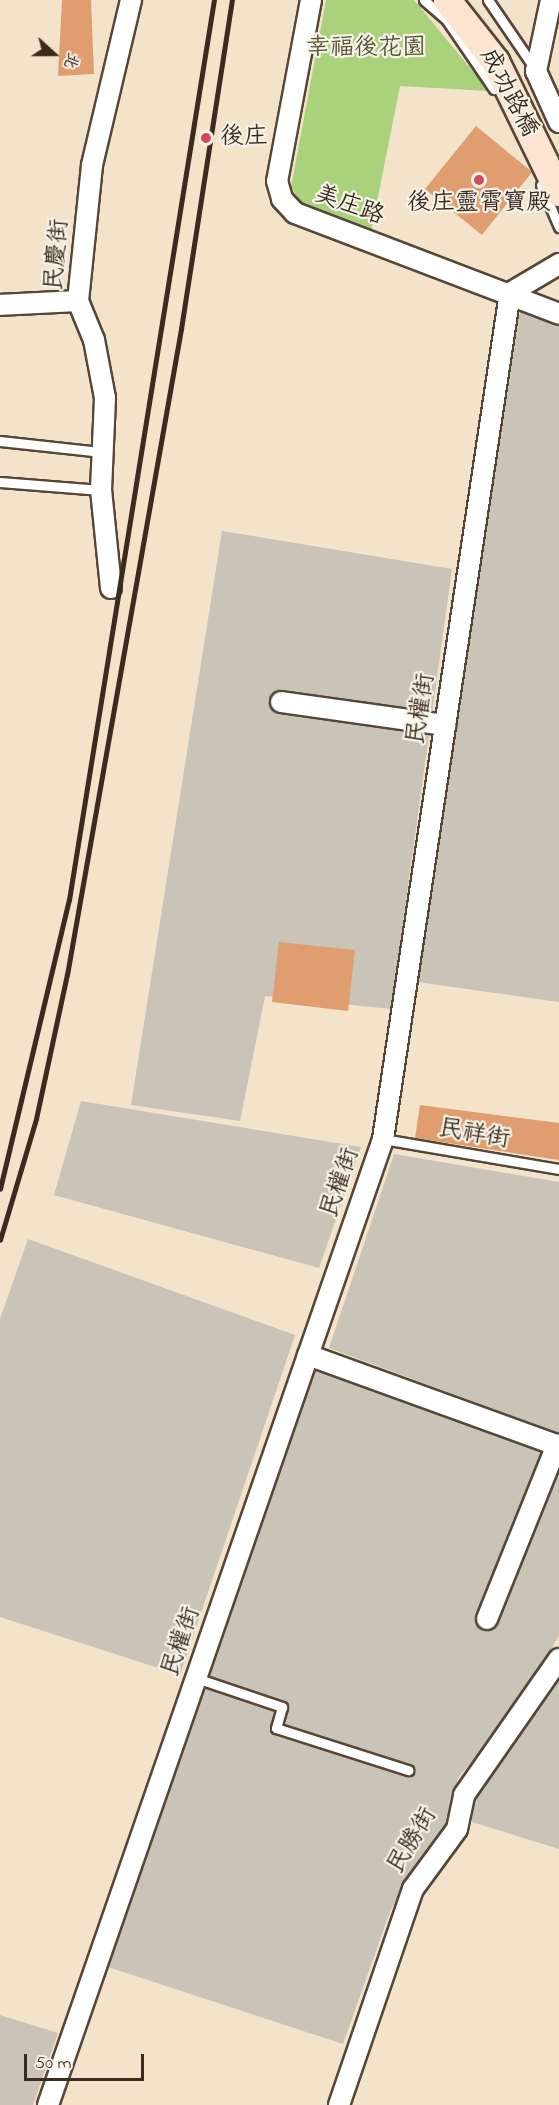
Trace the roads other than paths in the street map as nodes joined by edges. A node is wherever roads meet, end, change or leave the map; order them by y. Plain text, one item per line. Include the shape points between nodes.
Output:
1 (131, 0) edge
2 (311, 0) edge
3 (424, 0) edge
4 (447, 0) edge
5 (488, 0) edge
6 (551, 0) edge
7 (536, 71) junction
8 (559, 122) edge
9 (559, 192) edge
10 (559, 227) edge
11 (559, 264) edge
12 (510, 293) junction
13 (78, 301) junction
14 (0, 305) edge
15 (559, 314) edge
16 (0, 441) edge
17 (102, 452) junction
18 (0, 482) edge
19 (101, 490) junction
20 (111, 588) dead end
21 (282, 702) dead end
22 (445, 725) junction
23 (383, 1139) junction
24 (559, 1169) edge
25 (308, 1355) junction
26 (558, 1446) edge
27 (487, 1618) dead end
28 (559, 1659) edge
29 (196, 1678) junction
30 (408, 1770) dead end
31 (48, 2105) edge
32 (339, 2105) edge

1 - 13 street, 民慶街 via 92,165
2 - 12 street, 美庄路 via 277,181 282,199 295,213
3 - 10 lane via 446,19 487,75
4 - 9 street, 成功路橋 via 495,61
5 - 7 lane
6 - 7 street
7 - 8 street
11 - 12 street
12 - 15 street, 美庄路
12 - 22 street, 民權街
13 - 14 street
13 - 17 street, 民慶街 via 94,340 105,398
16 - 17 lane
17 - 19 street, 民慶街
18 - 19 lane
19 - 20 street, 民慶街
21 - 22 street
22 - 23 street, 民權街
23 - 24 lane, 民祥街
23 - 25 street, 民權街
25 - 26 street
25 - 29 street, 民權街
26 - 27 street
28 - 32 street, 民勝街 via 464,1795 457,1829 413,1889
29 - 30 lane via 282,1707 276,1728
29 - 31 street, 民權街

